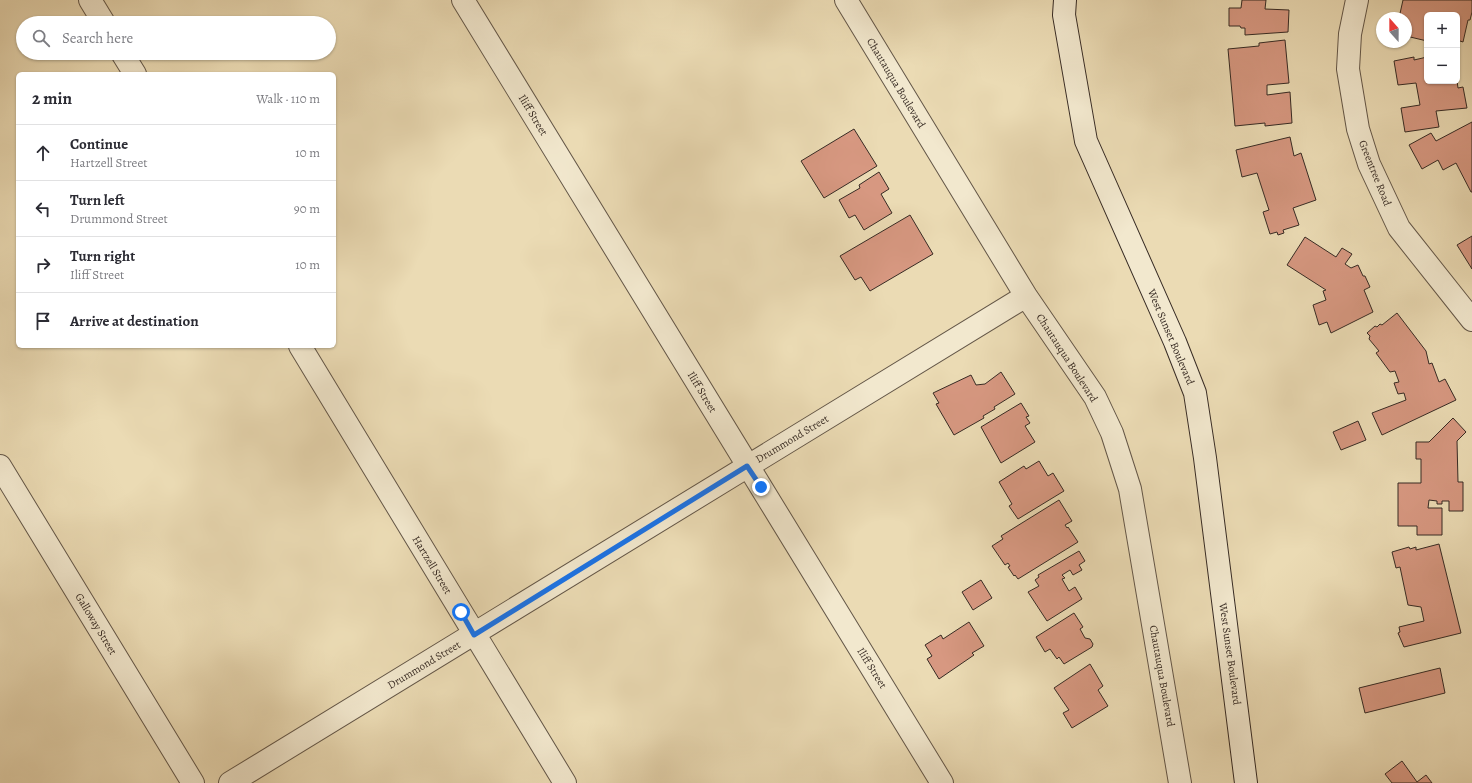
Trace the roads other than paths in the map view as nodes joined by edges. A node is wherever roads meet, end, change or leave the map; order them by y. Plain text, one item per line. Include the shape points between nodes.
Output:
1 (90, 0) edge
2 (463, 0) edge
3 (846, 0) edge
4 (1065, 0) edge
5 (1357, 0) edge
6 (100, 16) edge
7 (126, 60) edge
8 (134, 72) edge
9 (1026, 296) junction
10 (1472, 320) edge
11 (301, 348) edge
12 (0, 466) edge
13 (747, 466) junction
14 (474, 635) junction
15 (193, 783) edge
16 (230, 783) edge
17 (565, 783) edge
18 (942, 783) edge
19 (1180, 783) edge
20 (1246, 783) edge

1 - 6 street
2 - 13 street, Iliff Street
3 - 9 street, Chautauqua Boulevard
4 - 20 street, West Sunset Boulevard via 1064,14 1086,141 1175,342 1194,393 1205,458
5 - 10 street, Greentree Road via 1350,34 1348,69 1358,129 1369,164 1399,228
7 - 8 street
9 - 13 street, Drummond Street
9 - 19 street, Chautauqua Boulevard via 1095,397 1112,433 1130,490
11 - 14 street, Hartzell Street
12 - 15 street, Galloway Street
13 - 14 street, Drummond Street
13 - 18 street, Iliff Street
14 - 16 street, Drummond Street
14 - 17 street, Hartzell Street

